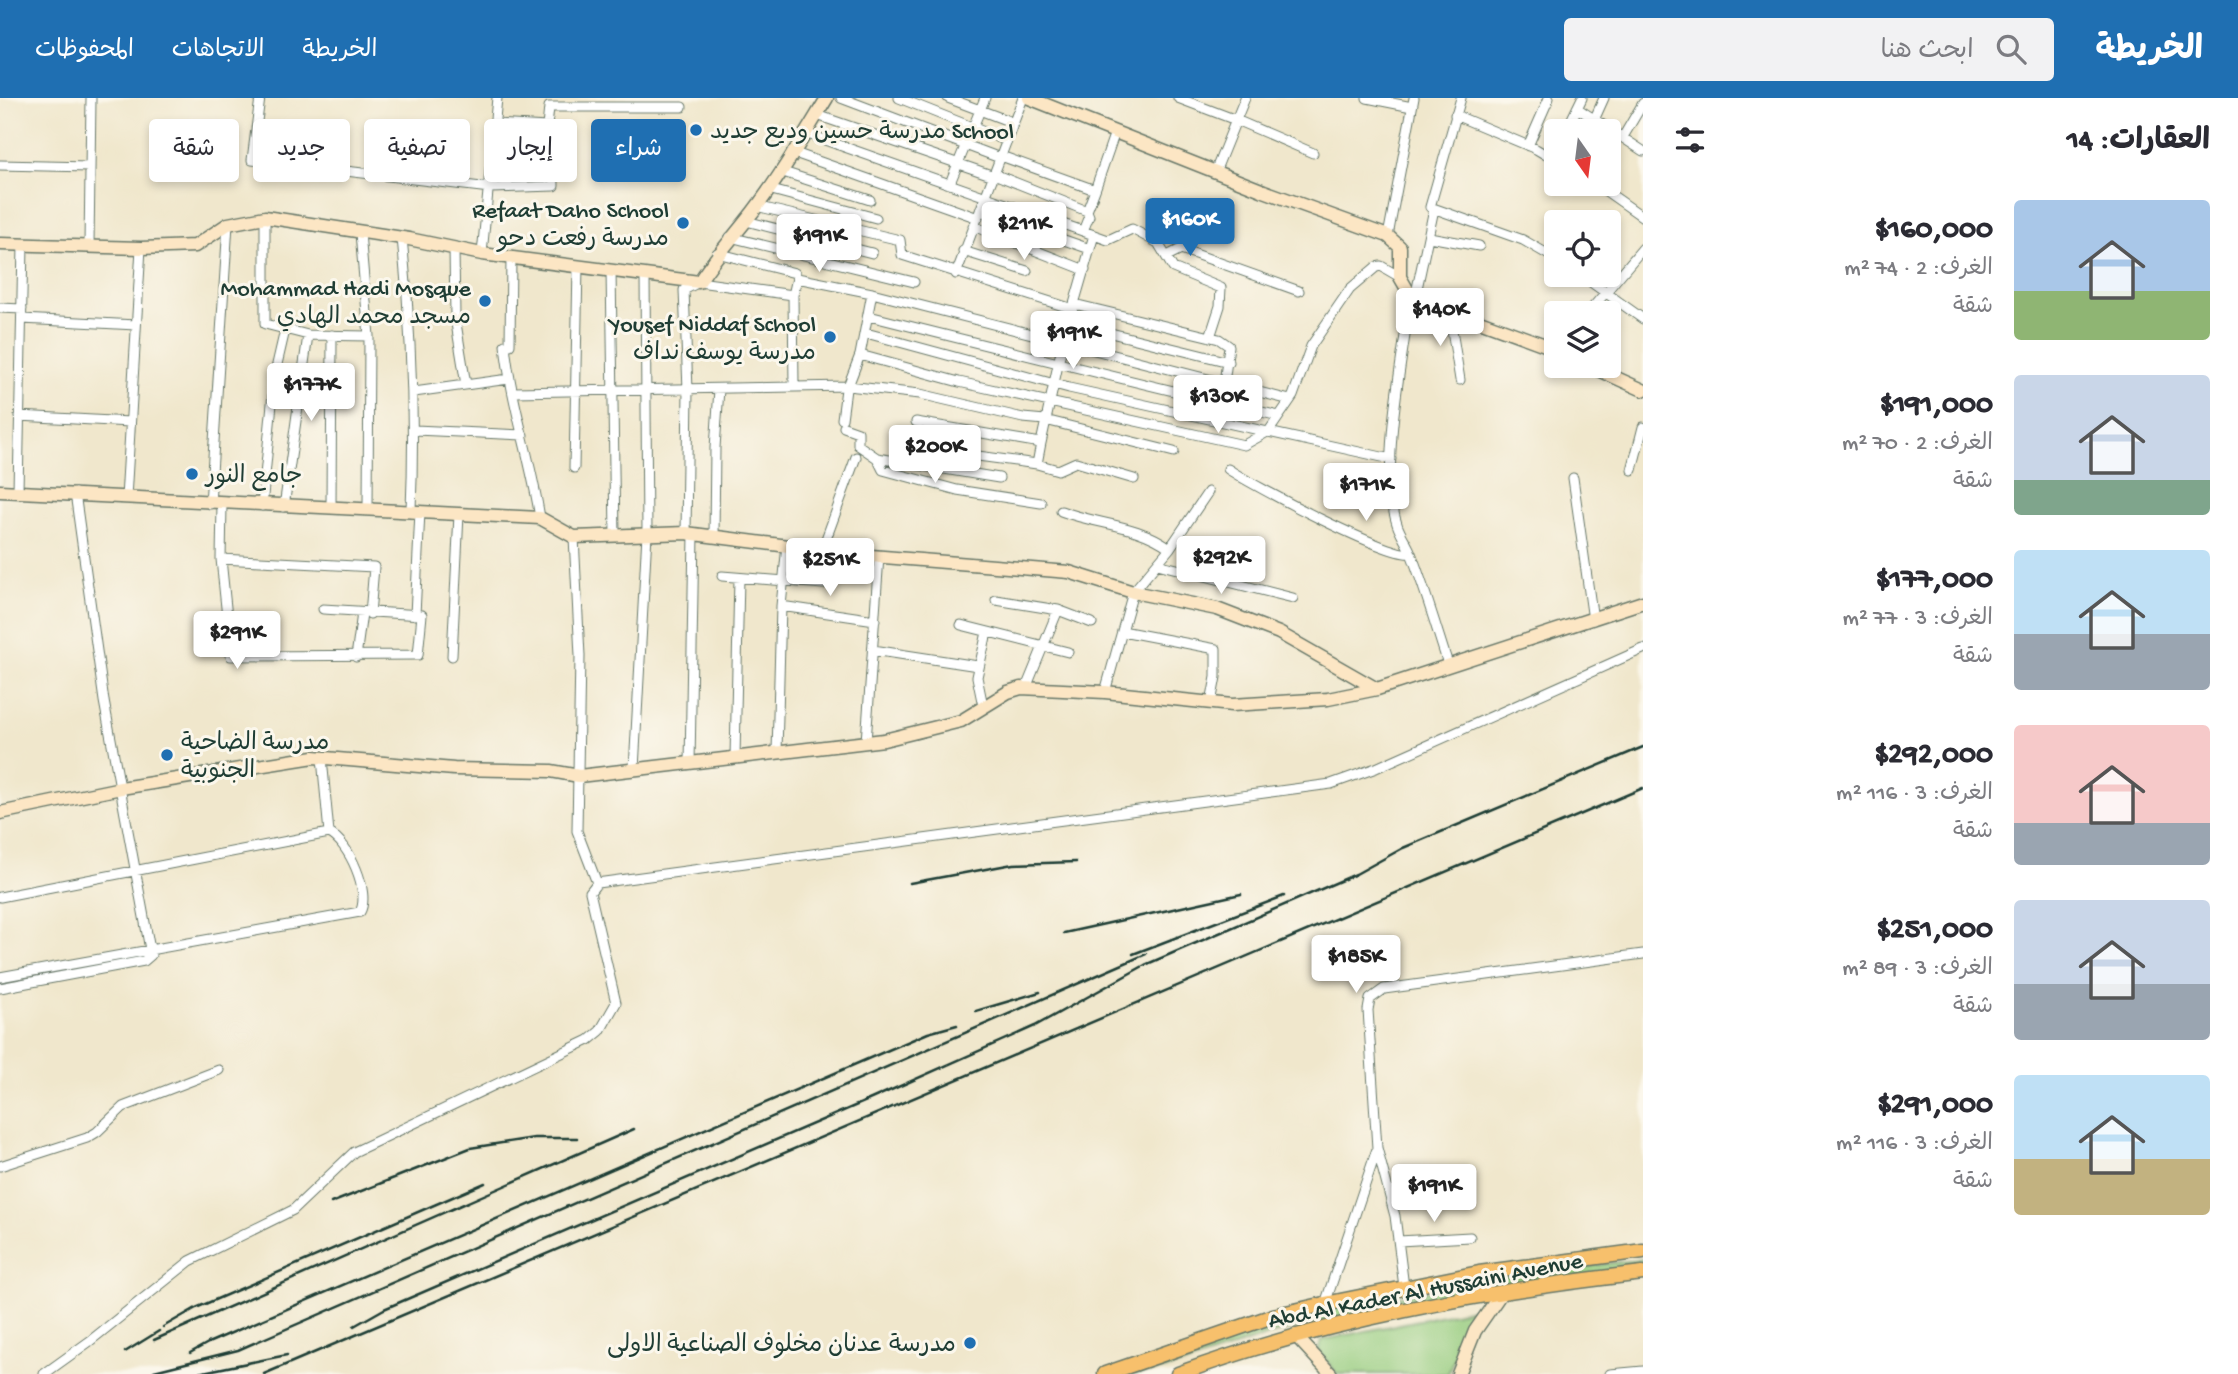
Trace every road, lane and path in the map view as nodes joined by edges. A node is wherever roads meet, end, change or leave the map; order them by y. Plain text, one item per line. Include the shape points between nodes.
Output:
1 (91, 98) edge
2 (260, 98) edge
3 (497, 98) edge
4 (827, 98) edge
5 (841, 98) edge
6 (899, 98) edge
7 (948, 98) edge
8 (985, 98) edge
9 (1023, 98) edge
10 (1029, 98) edge
11 (1178, 98) edge
12 (1245, 98) edge
13 (1367, 98) edge
14 (1461, 98) edge
15 (1549, 98) edge
16 (1582, 98) edge
17 (1604, 98) edge
18 (1413, 102) edge
19 (682, 107) dead end
20 (1577, 108) junction
21 (1642, 109) edge
22 (980, 111) junction
23 (817, 115) junction
24 (1455, 115) junction
25 (1595, 118) junction
26 (495, 119) edge
27 (548, 119) edge
28 (1572, 119) edge
29 (1236, 120) junction
30 (1014, 123) junction
31 (973, 128) junction
32 (1115, 132) junction
33 (805, 133) junction
34 (1623, 137) junction
35 (1007, 141) junction
36 (966, 145) junction
37 (1528, 146) junction
38 (1643, 150) edge
39 (792, 152) junction
40 (1314, 153) dead end
41 (1544, 153) edge
42 (1001, 157) junction
43 (957, 163) junction
44 (0, 164) edge
45 (90, 167) junction
46 (780, 171) junction
47 (1215, 172) junction
48 (994, 175) junction
49 (490, 182) edge
50 (554, 182) edge
51 (950, 183) junction
52 (490, 188) junction
53 (768, 189) junction
54 (1095, 190) junction
55 (1613, 196) edge
56 (985, 197) junction
57 (870, 200) dead end
58 (756, 206) junction
59 (1434, 209) junction
60 (1087, 211) junction
61 (265, 217) junction
62 (1643, 217) edge
63 (876, 218) dead end
64 (977, 218) junction
65 (746, 222) junction
66 (228, 224) junction
67 (1083, 231) junction
68 (360, 233) junction
69 (1094, 235) junction
70 (1388, 236) junction
71 (730, 237) junction
72 (1429, 237) junction
73 (402, 238) junction
74 (0, 244) edge
75 (23, 244) junction
76 (89, 245) junction
77 (1479, 246) dead end
78 (141, 248) junction
79 (454, 248) junction
80 (1643, 248) edge
81 (1090, 249) junction
82 (963, 251) junction
83 (1544, 252) edge
84 (717, 253) junction
85 (872, 253) dead end
86 (482, 254) junction
87 (1167, 256) junction
88 (511, 257) junction
89 (578, 266) junction
90 (611, 270) junction
91 (1085, 270) junction
92 (1027, 271) dead end
93 (956, 274) junction
94 (645, 275) junction
95 (1400, 277) junction
96 (797, 278) junction
97 (699, 282) junction
98 (914, 282) dead end
99 (1598, 287) edge
100 (1299, 292) dead end
101 (872, 293) junction
102 (1606, 293) junction
103 (793, 295) junction
104 (1413, 297) junction
105 (1599, 301) edge
106 (1074, 307) junction
107 (0, 308) edge
108 (1449, 311) junction
109 (22, 314) junction
110 (869, 316) junction
111 (1643, 319) edge
112 (1070, 323) junction
113 (136, 325) junction
114 (285, 330) junction
115 (866, 333) junction
116 (308, 335) junction
117 (332, 335) junction
118 (369, 336) junction
119 (1210, 337) junction
120 (1063, 342) junction
121 (1544, 345) edge
122 (860, 355) junction
123 (1060, 362) junction
124 (1229, 362) junction
125 (1616, 378) edge
126 (509, 379) junction
127 (1461, 380) dead end
128 (1056, 382) junction
129 (1224, 383) junction
130 (466, 385) junction
131 (794, 386) junction
132 (847, 387) junction
133 (719, 389) junction
134 (688, 390) junction
135 (1643, 390) edge
136 (577, 391) junction
137 (613, 391) junction
138 (646, 391) junction
139 (414, 392) junction
140 (514, 392) junction
141 (1290, 400) junction
142 (1050, 401) junction
143 (19, 416) junction
144 (1279, 416) junction
145 (1045, 420) junction
146 (130, 422) junction
147 (916, 422) dead end
148 (1643, 427) edge
149 (415, 430) junction
150 (1269, 432) junction
151 (523, 435) junction
152 (1041, 443) junction
153 (1174, 452) dead end
154 (978, 456) dead end
155 (856, 457) dead end
156 (877, 458) junction
157 (1391, 460) junction
158 (1037, 464) junction
159 (574, 468) dead end
160 (1228, 469) dead end
161 (1632, 470) dead end
162 (999, 478) dead end
163 (1573, 478) dead end
164 (1134, 479) dead end
165 (0, 491) edge
166 (18, 491) junction
167 (1208, 492) dead end
168 (75, 493) junction
169 (126, 498) junction
170 (1041, 503) dead end
171 (216, 504) junction
172 (262, 506) junction
173 (284, 506) junction
174 (331, 507) junction
175 (368, 508) junction
176 (415, 510) junction
177 (1061, 511) dead end
178 (459, 514) junction
179 (540, 518) junction
180 (647, 534) junction
181 (690, 534) junction
182 (615, 535) junction
183 (574, 537) junction
184 (714, 537) junction
185 (787, 545) junction
186 (1170, 548) junction
187 (822, 550) junction
188 (1411, 553) junction
189 (879, 556) junction
190 (221, 559) junction
191 (1157, 564) junction
192 (722, 576) dead end
193 (739, 578) junction
194 (782, 581) junction
195 (823, 584) dead end
196 (1133, 592) junction
197 (1293, 598) dead end
198 (996, 600) dead end
199 (1643, 602) edge
200 (780, 606) junction
201 (323, 609) dead end
202 (1058, 610) junction
203 (366, 613) junction
204 (415, 615) junction
205 (875, 620) junction
206 (1593, 620) junction
207 (1092, 624) dead end
208 (961, 625) dead end
209 (1122, 631) junction
210 (987, 632) junction
211 (1043, 646) junction
212 (1643, 649) edge
213 (873, 650) junction
214 (1068, 652) dead end
215 (452, 656) dead end
216 (356, 657) junction
217 (1448, 664) junction
218 (978, 666) junction
219 (1026, 688) junction
220 (1377, 689) junction
221 (1105, 692) junction
222 (1211, 703) junction
223 (983, 706) junction
224 (866, 742) junction
225 (777, 752) junction
226 (735, 757) junction
227 (322, 758) junction
228 (690, 763) junction
229 (634, 769) junction
230 (579, 776) junction
231 (121, 788) junction
232 (0, 813) edge
233 (329, 833) junction
234 (134, 872) junction
235 (597, 883) junction
236 (0, 897) edge
237 (150, 950) junction
238 (1643, 954) edge
239 (0, 977) edge
240 (0, 988) edge
241 (219, 1070) dead end
242 (1377, 1148) junction
243 (0, 1166) edge
244 (1470, 1237) dead end
245 (1399, 1241) junction
246 (1643, 1251) edge
247 (1643, 1273) edge
248 (1404, 1287) junction
249 (1502, 1292) junction
250 (1325, 1304) junction
251 (1295, 1335) junction
252 (1643, 1371) edge
253 (44, 1374) edge
254 (1105, 1374) edge
255 (1178, 1374) edge
256 (1331, 1374) edge
257 (1458, 1374) edge
258 (1610, 1374) edge

1 - 45 street
2 - 52 street via 252,160
3 - 26 street
4 - 23 street
5 - 36 street
6 - 31 street
7 - 22 street
8 - 22 street
9 - 30 street
10 - 32 street
11 - 29 street
12 - 29 street
13 - 18 street
14 - 24 street
15 - 37 street
16 - 20 street
17 - 25 street
18 - 70 street
19 - 27 street via 549,107
20 - 25 street
20 - 28 street
21 - 34 street
22 - 30 street
22 - 31 street
23 - 33 street
23 - 43 street
24 - 37 street
24 - 59 street via 1430,207
25 - 34 street
29 - 40 street
29 - 47 street
30 - 35 street
31 - 35 street
31 - 36 street
32 - 47 street
32 - 54 street
33 - 39 street
33 - 51 street
34 - 38 street
35 - 42 street
36 - 42 street
36 - 43 street
37 - 41 street
39 - 46 street
39 - 64 street
42 - 48 street
42 - 54 street
43 - 48 street
43 - 51 street
44 - 45 street
45 - 76 street
46 - 53 street
46 - 57 street
47 - 70 street
48 - 56 street
48 - 60 street
49 - 52 street
50 - 52 street via 554,186
51 - 56 street
52 - 86 street
53 - 58 street
53 - 63 street
54 - 60 street
55 - 62 street
56 - 64 street
56 - 67 street
58 - 65 street
58 - 93 street via 900,240 902,255
59 - 72 street
59 - 83 street
60 - 67 street
61 - 66 street
61 - 68 street
61 - 114 street via 265,324
64 - 81 street
64 - 82 street
64 - 91 street
65 - 71 street
65 - 85 street
66 - 78 street via 195,246
66 - 171 street
67 - 69 street
68 - 73 street
68 - 118 street
69 - 81 street
69 - 87 street via 1108,240 1132,229 1153,239
70 - 95 street via 1400,247
71 - 84 street
71 - 98 street
72 - 77 street
72 - 104 street
73 - 79 street
73 - 139 street
74 - 75 street
75 - 76 street
75 - 109 street
76 - 78 street
78 - 113 street
79 - 86 street
79 - 130 street via 455,317
80 - 102 street
81 - 91 street
82 - 92 street
82 - 93 street
84 - 96 street via 795,273
84 - 97 street
86 - 88 street
87 - 100 street via 1181,249
87 - 119 street via 1172,268 1221,288
88 - 89 street
88 - 126 street via 510,345 505,345
89 - 90 street
89 - 136 street
90 - 94 street
90 - 137 street
91 - 106 street
93 - 106 street
94 - 97 street
94 - 138 street
95 - 104 street
95 - 141 street via 1376,267 1350,289 1311,346
96 - 101 street
96 - 103 street
97 - 103 street
97 - 134 street via 684,290
99 - 102 street
101 - 110 street
101 - 120 street
102 - 105 street
102 - 111 street
103 - 131 street
104 - 108 street
104 - 157 street
106 - 112 street
106 - 119 street
107 - 109 street
108 - 121 street
108 - 127 street
109 - 113 street
109 - 143 street
110 - 115 street
110 - 123 street
112 - 120 street
112 - 124 street
113 - 146 street
114 - 116 street
114 - 172 street via 275,373
115 - 122 street
115 - 128 street
116 - 117 street
116 - 173 street
117 - 118 street
117 - 174 street
118 - 175 street
119 - 124 street via 1229,346
120 - 123 street
120 - 129 street
122 - 132 street
122 - 142 street
123 - 128 street
123 - 144 street
124 - 129 street
125 - 135 street
126 - 130 street
126 - 140 street
128 - 142 street
128 - 150 street
129 - 141 street
130 - 139 street
131 - 132 street
131 - 133 street
132 - 145 street via 920,394
132 - 156 street via 843,423 858,432 858,445
133 - 134 street
133 - 184 street
134 - 138 street
134 - 181 street
136 - 137 street
136 - 140 street
136 - 159 street
137 - 138 street
137 - 182 street
138 - 180 street
139 - 149 street
140 - 151 street
141 - 144 street
142 - 145 street
142 - 150 street via 1244,445
143 - 146 street
143 - 166 street
144 - 150 street
145 - 152 street
145 - 153 street
146 - 169 street
147 - 152 street
148 - 161 street
149 - 151 street
149 - 176 street
150 - 157 street
151 - 179 street
152 - 158 street
154 - 158 street
155 - 187 street
156 - 162 street
156 - 170 street via 883,470 957,490
157 - 188 street via 1396,523
158 - 164 street via 1062,470 1076,462
160 - 188 street via 1397,554
163 - 206 street
165 - 166 street
166 - 168 street
167 - 186 street
168 - 169 street
168 - 231 street
169 - 171 street
171 - 172 street
171 - 190 street
172 - 173 street
173 - 174 street
174 - 175 street
175 - 176 street
176 - 178 street
176 - 204 street
177 - 186 street via 1134,529
178 - 179 street
178 - 215 street
179 - 183 street
180 - 181 street
180 - 182 street
180 - 229 street
181 - 184 street
181 - 228 street
182 - 183 street
183 - 230 street via 580,656
184 - 185 street
185 - 187 street
185 - 194 street
186 - 191 street
187 - 189 street
188 - 217 street
189 - 196 street via 1069,572
189 - 205 street
190 - 203 street via 374,567
190 - 216 street via 231,656
191 - 196 street
191 - 197 street
192 - 193 street
193 - 194 street
193 - 226 street
194 - 195 street
194 - 200 street
196 - 209 street
196 - 220 street via 1217,609 1266,628
198 - 202 street
199 - 206 street
200 - 205 street
200 - 225 street
201 - 203 street
202 - 207 street
202 - 211 street
203 - 204 street
203 - 216 street
204 - 216 street via 422,615 418,654
205 - 213 street
206 - 217 street
208 - 210 street
209 - 221 street
209 - 222 street via 1216,649
210 - 211 street
210 - 218 street
211 - 214 street
211 - 219 street
212 - 235 street via 1331,784
213 - 218 street
213 - 224 street
217 - 220 street
218 - 223 street
219 - 221 street
219 - 223 street
220 - 222 street via 1328,699
221 - 222 street
223 - 224 street via 953,724
224 - 225 street
225 - 226 street
226 - 228 street
227 - 230 street
227 - 231 street
227 - 233 street
228 - 229 street
229 - 230 street
230 - 235 street via 578,831
231 - 232 street
231 - 234 street
233 - 234 street
233 - 237 street via 338,837 348,852 363,894 360,912
234 - 236 street
234 - 237 street
235 - 253 street via 590,892 615,1003 600,1031 354,1152 293,1210 190,1261
237 - 239 street
237 - 240 street via 144,961
238 - 242 street via 1376,992 1368,1006
241 - 243 street via 123,1107 87,1138
242 - 245 street
242 - 250 street
244 - 245 street
245 - 248 street
246 - 248 main road, Abd Al Kader Al Hussaini Avenue
247 - 249 main road, Abd Al Kader Al Hussaini Avenue
248 - 250 main road, Abd Al Kader Al Hussaini Avenue
249 - 251 main road, Abd Al Kader Al Hussaini Avenue
249 - 257 street via 1475,1331
250 - 254 main road, Abd Al Kader Al Hussaini Avenue via 1273,1316
251 - 255 main road, Abd Al Kader Al Hussaini Avenue
251 - 256 street
252 - 258 street

